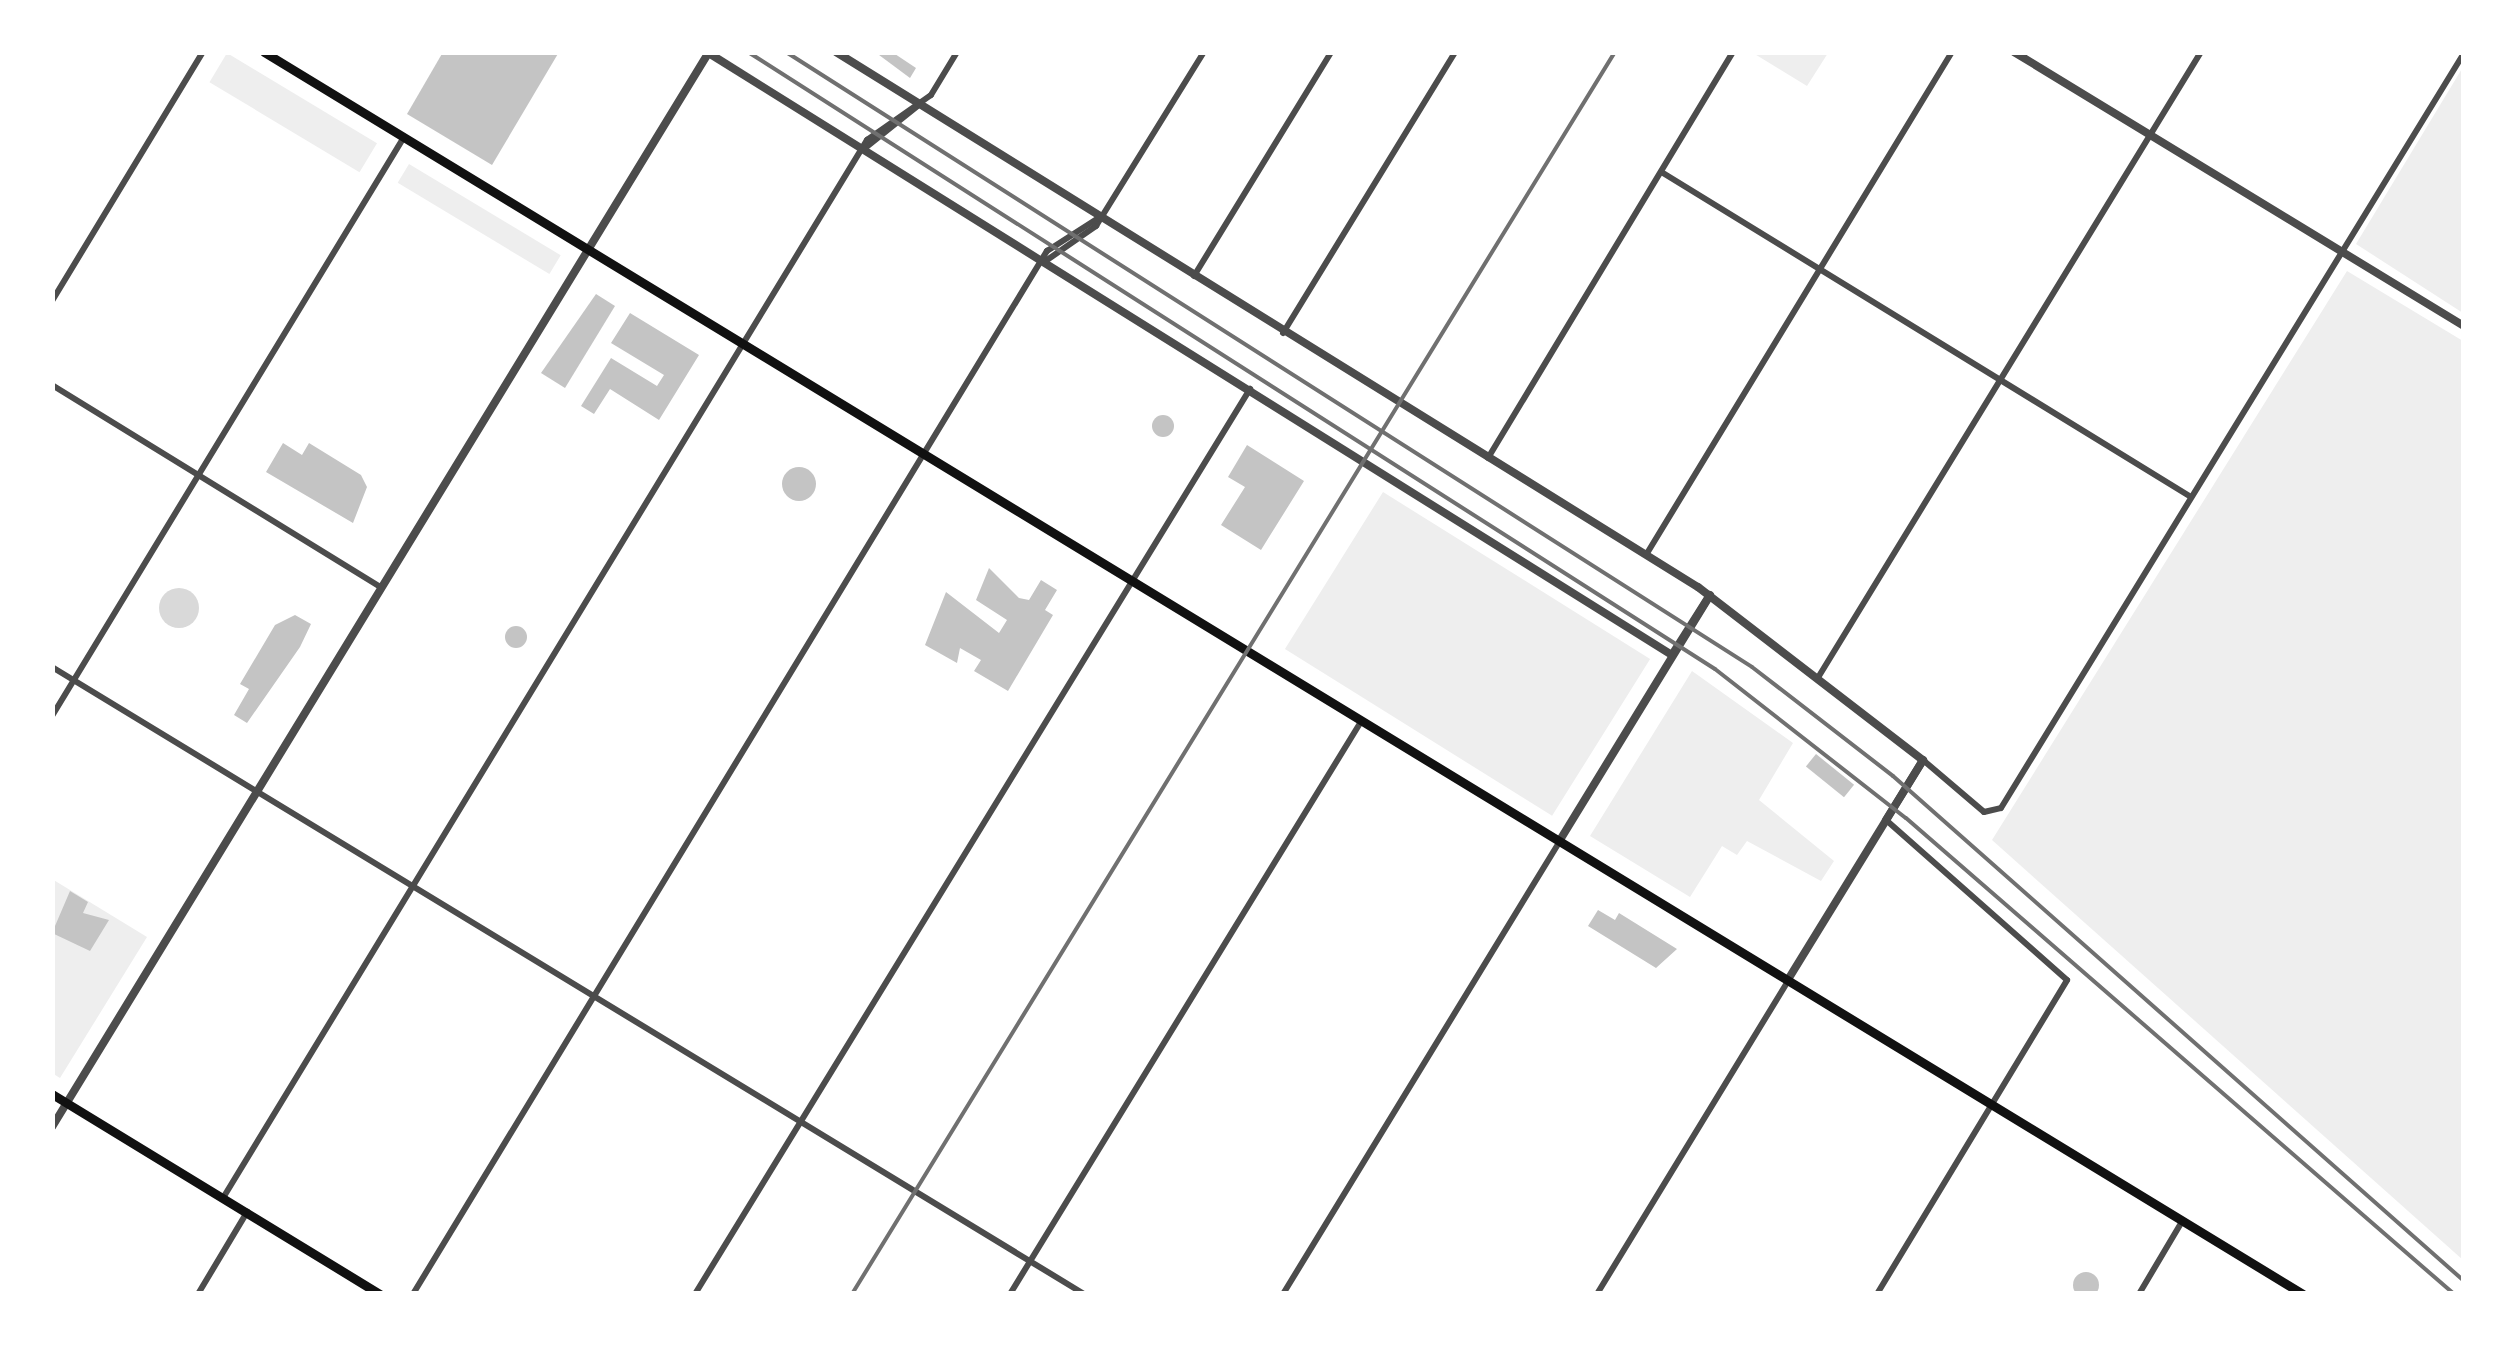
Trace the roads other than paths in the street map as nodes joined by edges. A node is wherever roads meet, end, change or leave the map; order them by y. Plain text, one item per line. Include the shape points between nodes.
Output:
1 (203, 52) edge
2 (264, 52) edge
3 (836, 52) edge
4 (958, 52) edge
5 (1204, 52) edge
6 (1331, 52) edge
7 (1733, 52) edge
8 (1952, 52) edge
9 (2014, 52) edge
10 (2201, 52) edge
11 (708, 53) edge
12 (1455, 53) edge
13 (2464, 53) edge
14 (919, 104) junction
15 (2150, 135) junction
16 (404, 137) junction
17 (864, 149) junction
18 (1663, 173) junction
19 (1100, 217) junction
20 (589, 249) junction
21 (2342, 253) junction
22 (1046, 260) junction
23 (1820, 269) junction
24 (1194, 276) junction
25 (52, 301) edge
26 (2464, 326) edge
27 (1283, 333) junction
28 (744, 344) junction
29 (2000, 380) junction
30 (52, 385) edge
31 (1251, 388) junction
32 (925, 454) junction
33 (1488, 458) junction
34 (200, 474) junction
35 (2191, 497) junction
36 (1645, 556) junction
37 (1134, 581) junction
38 (382, 588) junction
39 (1710, 595) junction
40 (1672, 655) junction
41 (52, 667) edge
42 (1819, 676) junction
43 (74, 680) junction
44 (52, 716) edge
45 (1362, 720) junction
46 (1923, 760) junction
47 (258, 791) junction
48 (1886, 820) junction
49 (1560, 840) junction
50 (413, 886) junction
51 (1790, 978) junction
52 (594, 995) junction
53 (52, 1094) edge
54 (67, 1103) junction
55 (1993, 1103) junction
56 (800, 1122) junction
57 (52, 1126) edge
58 (223, 1198) junction
59 (247, 1212) junction
60 (2184, 1220) junction
61 (1030, 1261) junction
62 (198, 1294) edge
63 (380, 1294) edge
64 (413, 1294) edge
65 (695, 1294) edge
66 (1010, 1294) edge
67 (1084, 1294) edge
68 (1283, 1294) edge
69 (1596, 1294) edge
70 (1876, 1294) edge
71 (2139, 1294) edge
72 (2304, 1294) edge

1 - 25 street
2 - 16 main road
3 - 14 street
4 - 14 street
5 - 19 street
6 - 24 street
7 - 18 street
8 - 23 street
9 - 15 street
10 - 15 street
11 - 17 street
11 - 20 street
12 - 27 street
13 - 21 street
14 - 17 street
14 - 19 street
15 - 21 street
15 - 29 street
16 - 20 main road
16 - 34 street
17 - 22 street
17 - 28 street
18 - 23 street
18 - 33 street
19 - 22 street
19 - 24 street
20 - 28 main road
20 - 38 street
21 - 26 street
21 - 35 street
22 - 31 street
22 - 32 street
23 - 29 street
23 - 36 street
24 - 27 street
27 - 33 street
28 - 32 main road
28 - 50 street
29 - 35 street
29 - 42 street
30 - 34 street
31 - 37 street
31 - 40 street
32 - 37 main road
32 - 52 street
33 - 36 street
34 - 38 street
34 - 43 street
35 - 46 street via 1990,813
36 - 39 street
37 - 45 main road
37 - 56 street
38 - 47 street
39 - 40 street
39 - 42 street
40 - 49 street
41 - 43 street
42 - 46 street
43 - 44 street
43 - 47 street
45 - 49 main road
45 - 61 street
46 - 48 street
47 - 50 street
47 - 54 street
48 - 51 street
48 - 55 street via 2067,980
49 - 51 main road
49 - 68 street
50 - 52 street
50 - 58 street
51 - 55 main road
51 - 69 street
52 - 56 street
52 - 64 street
53 - 54 main road
54 - 57 street
54 - 58 main road
55 - 60 main road
55 - 70 street
56 - 61 street
56 - 65 street
58 - 59 main road
59 - 62 street
59 - 63 main road
60 - 71 street
60 - 72 main road
61 - 66 street
61 - 67 street

